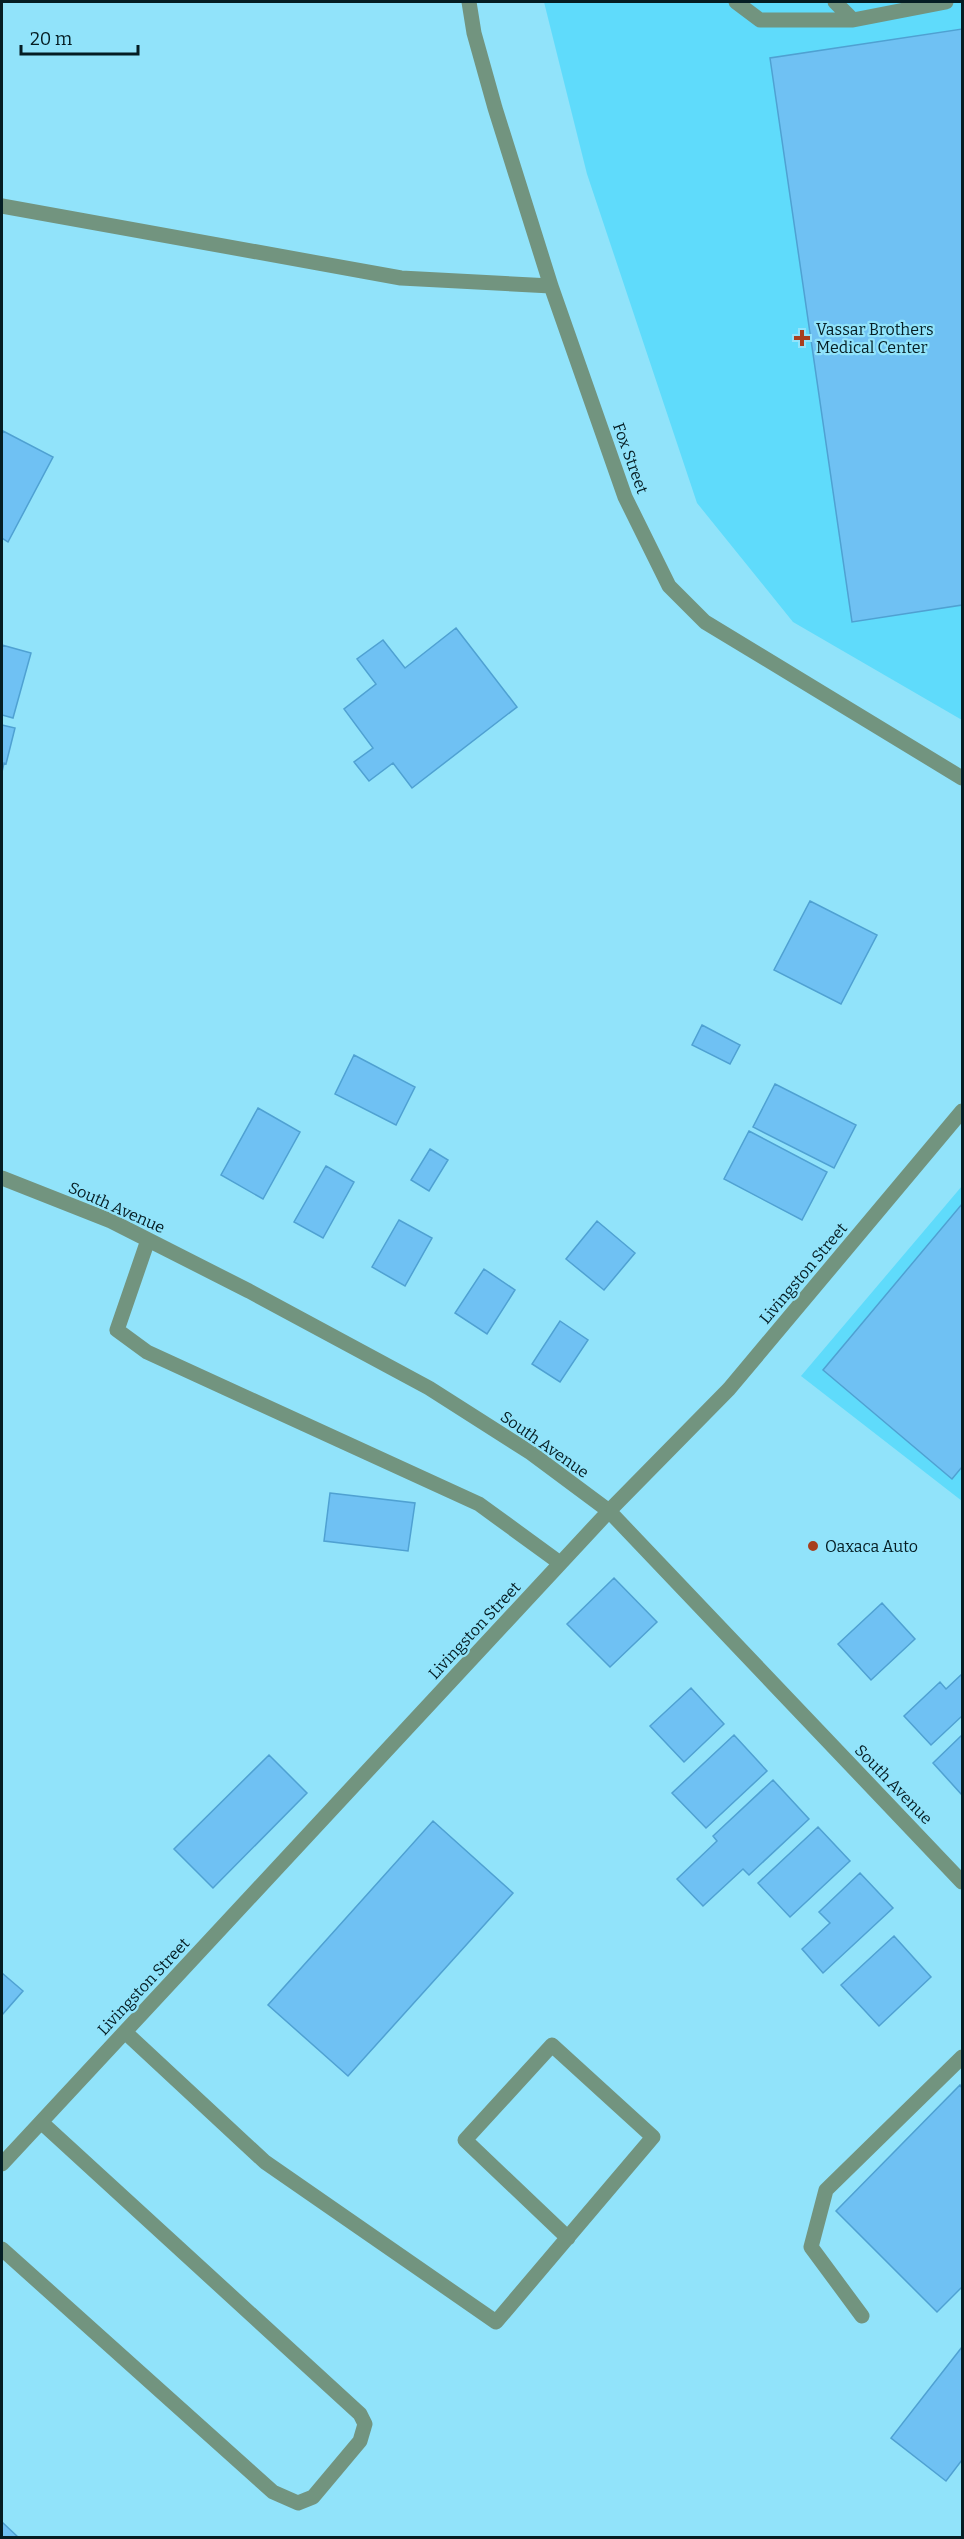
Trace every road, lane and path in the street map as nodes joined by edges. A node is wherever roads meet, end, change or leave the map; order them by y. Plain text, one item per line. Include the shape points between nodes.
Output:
1 (469, 2) edge
2 (736, 2) edge
3 (835, 2) edge
4 (946, 2) edge
5 (853, 20) junction
6 (2, 206) edge
7 (550, 286) junction
8 (963, 778) edge
9 (963, 1111) edge
10 (2, 1178) edge
11 (148, 1239) junction
12 (609, 1511) junction
13 (560, 1563) junction
14 (963, 1882) edge
15 (125, 2032) junction
16 (963, 2057) edge
17 (41, 2122) junction
18 (2, 2164) edge
19 (568, 2238) junction
20 (2, 2249) edge
21 (862, 2316) dead end

1 - 7 street, Fox Street via 495,108
2 - 5 street via 760,20
3 - 5 street
4 - 5 street
6 - 7 street via 401,278
7 - 8 street, Fox Street via 625,498 669,585 705,622
9 - 12 street, Livingston Street via 729,1389
10 - 11 street, South Avenue
11 - 12 street, South Avenue via 429,1388 531,1453
11 - 13 street via 117,1330 147,1352 479,1504
12 - 13 street, Livingston Street
12 - 14 street, South Avenue
13 - 15 street, Livingston Street
15 - 17 street, Livingston Street
15 - 19 street via 265,2162 496,2322
16 - 21 street via 826,2190 811,2247
17 - 18 street, Livingston Street
17 - 20 street via 360,2414 365,2424 360,2441 313,2497 298,2503 273,2492
19 - 19 street via 653,2138 552,2045 465,2140

